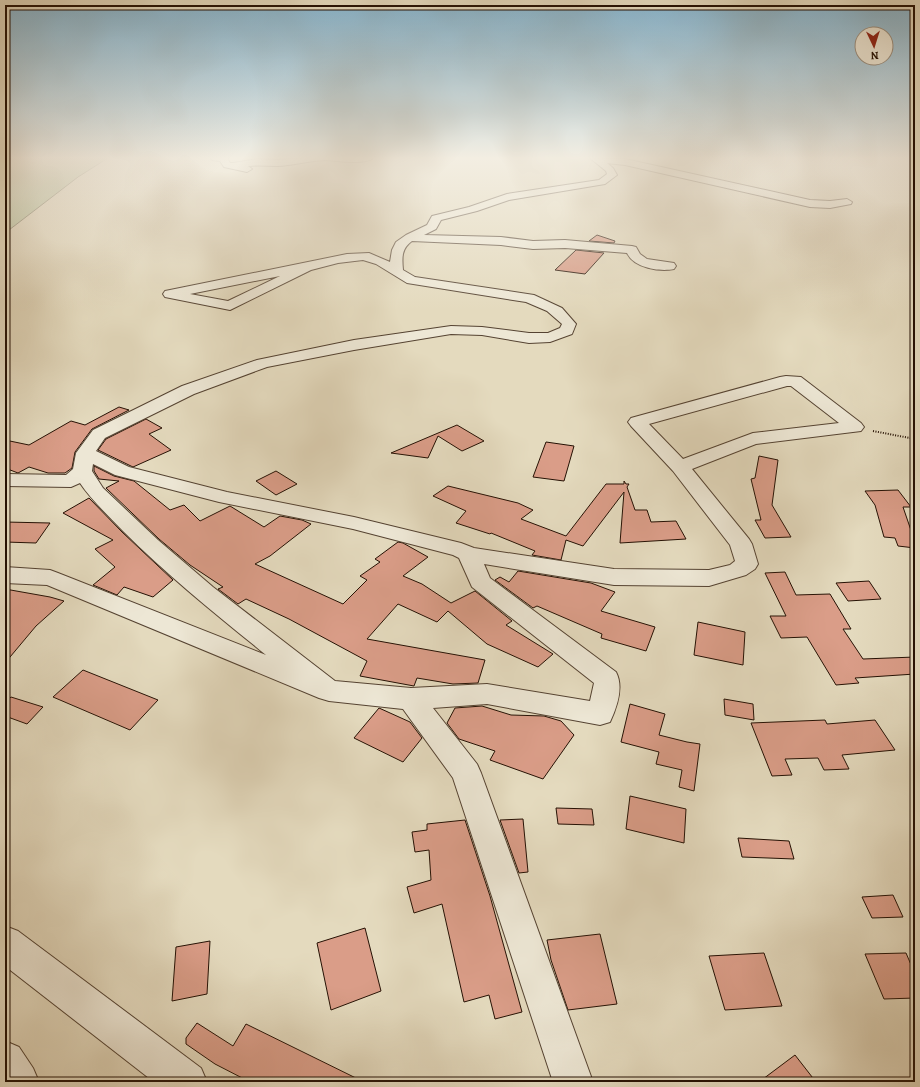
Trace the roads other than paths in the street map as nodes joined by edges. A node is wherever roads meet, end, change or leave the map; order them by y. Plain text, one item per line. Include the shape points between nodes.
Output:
1 (475, 209) edge
2 (606, 236) dead end
3 (408, 238) junction
4 (537, 245) junction
5 (309, 266) junction
6 (670, 266) dead end
7 (397, 272) junction
8 (84, 462) junction
9 (680, 467) junction
10 (5, 480) edge
11 (469, 554) junction
12 (5, 574) edge
13 (330, 691) junction
14 (411, 700) junction
15 (5, 944) edge
16 (5, 1061) edge
17 (19, 1082) edge
18 (187, 1082) edge
19 (573, 1082) edge

1 - 3 street via 436,218 432,227
2 - 4 street via 553,238
3 - 4 street
3 - 7 street via 400,245 396,255
4 - 6 street via 565,244 632,250 637,260
5 - 5 street via 230,306 170,294 301,268
5 - 7 street via 369,257
7 - 8 street via 412,280 529,298 545,303 563,314 569,324 567,331 550,338 529,338 482,331 451,330 263,363 188,390 98,434
8 - 10 street via 71,481
8 - 11 street via 226,498 354,523
8 - 13 street via 96,492 150,545 205,593
9 - 9 street via 638,422 779,383 795,381 854,427 753,439
9 - 11 street via 741,544 747,564 738,570 709,578 614,577
11 - 14 street via 480,582 607,679 600,714 487,694
12 - 13 street via 50,578
13 - 14 street
14 - 19 street via 466,773
15 - 18 street
16 - 17 street

